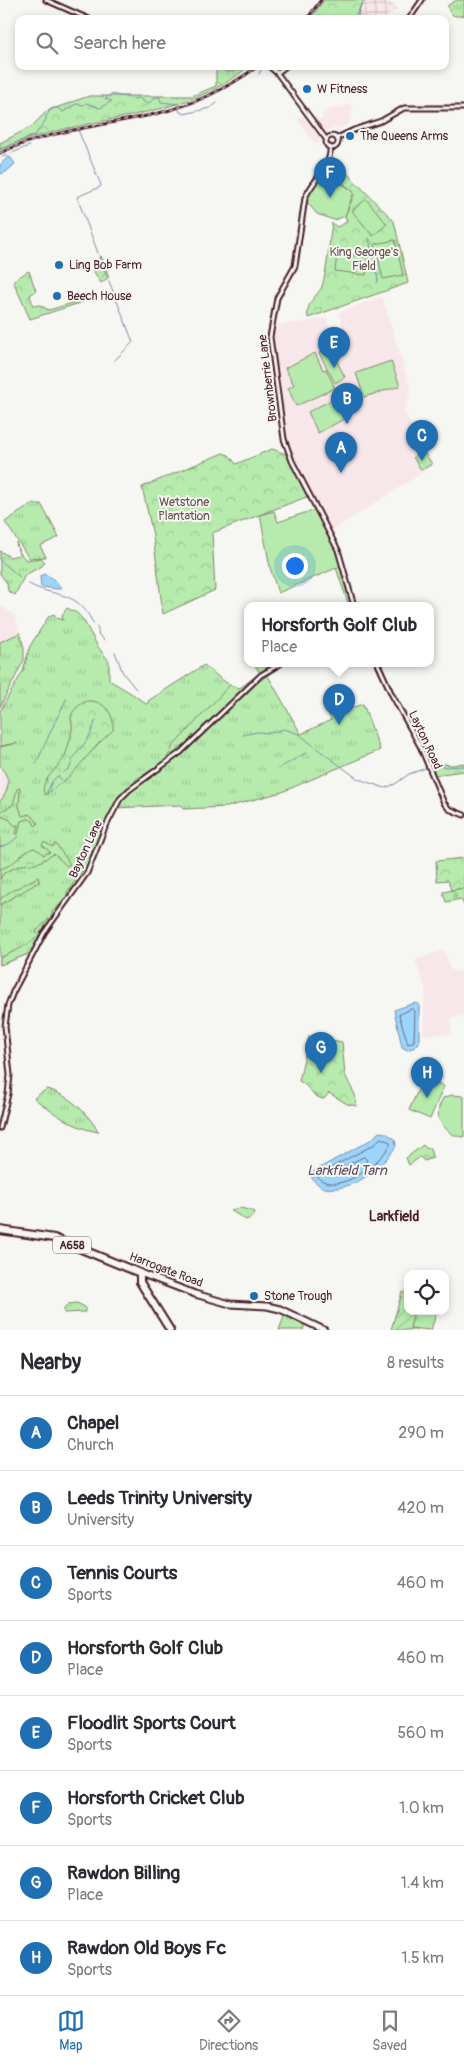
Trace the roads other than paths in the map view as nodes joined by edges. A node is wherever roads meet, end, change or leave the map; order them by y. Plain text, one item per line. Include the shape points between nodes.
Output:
1 (46, 0) edge
2 (422, 0) edge
3 (79, 15) edge
4 (412, 15) edge
5 (274, 70) edge
6 (281, 70) edge
7 (277, 73) junction
8 (464, 108) edge
9 (336, 138) junction
10 (326, 140) junction
11 (330, 148) junction
12 (353, 602) edge
13 (275, 667) edge
14 (379, 667) edge
15 (464, 815) edge
16 (0, 1128) edge
17 (0, 1230) edge
18 (140, 1272) junction
19 (170, 1330) edge
20 (324, 1330) edge

1 - 3 street
2 - 4 street
5 - 7 street
6 - 7 street
7 - 10 street
8 - 9 street via 404,108 381,121
9 - 10 street via 330,136
9 - 11 street via 337,145
10 - 11 street
11 - 12 street, Brownberrie Lane via 328,161 305,198 294,266 276,298 270,337 284,438 292,461 338,550
13 - 16 street, Bayton Lane via 261,675 180,752 120,799 87,873 44,933 13,992 5,1026 10,1075
14 - 15 street, Layton Road via 420,746 444,803 449,809
17 - 18 highway, Harrogate Road / A658 via 54,1238
18 - 19 highway via 140,1282
18 - 20 main road, Harrogate Road via 230,1304 280,1309

